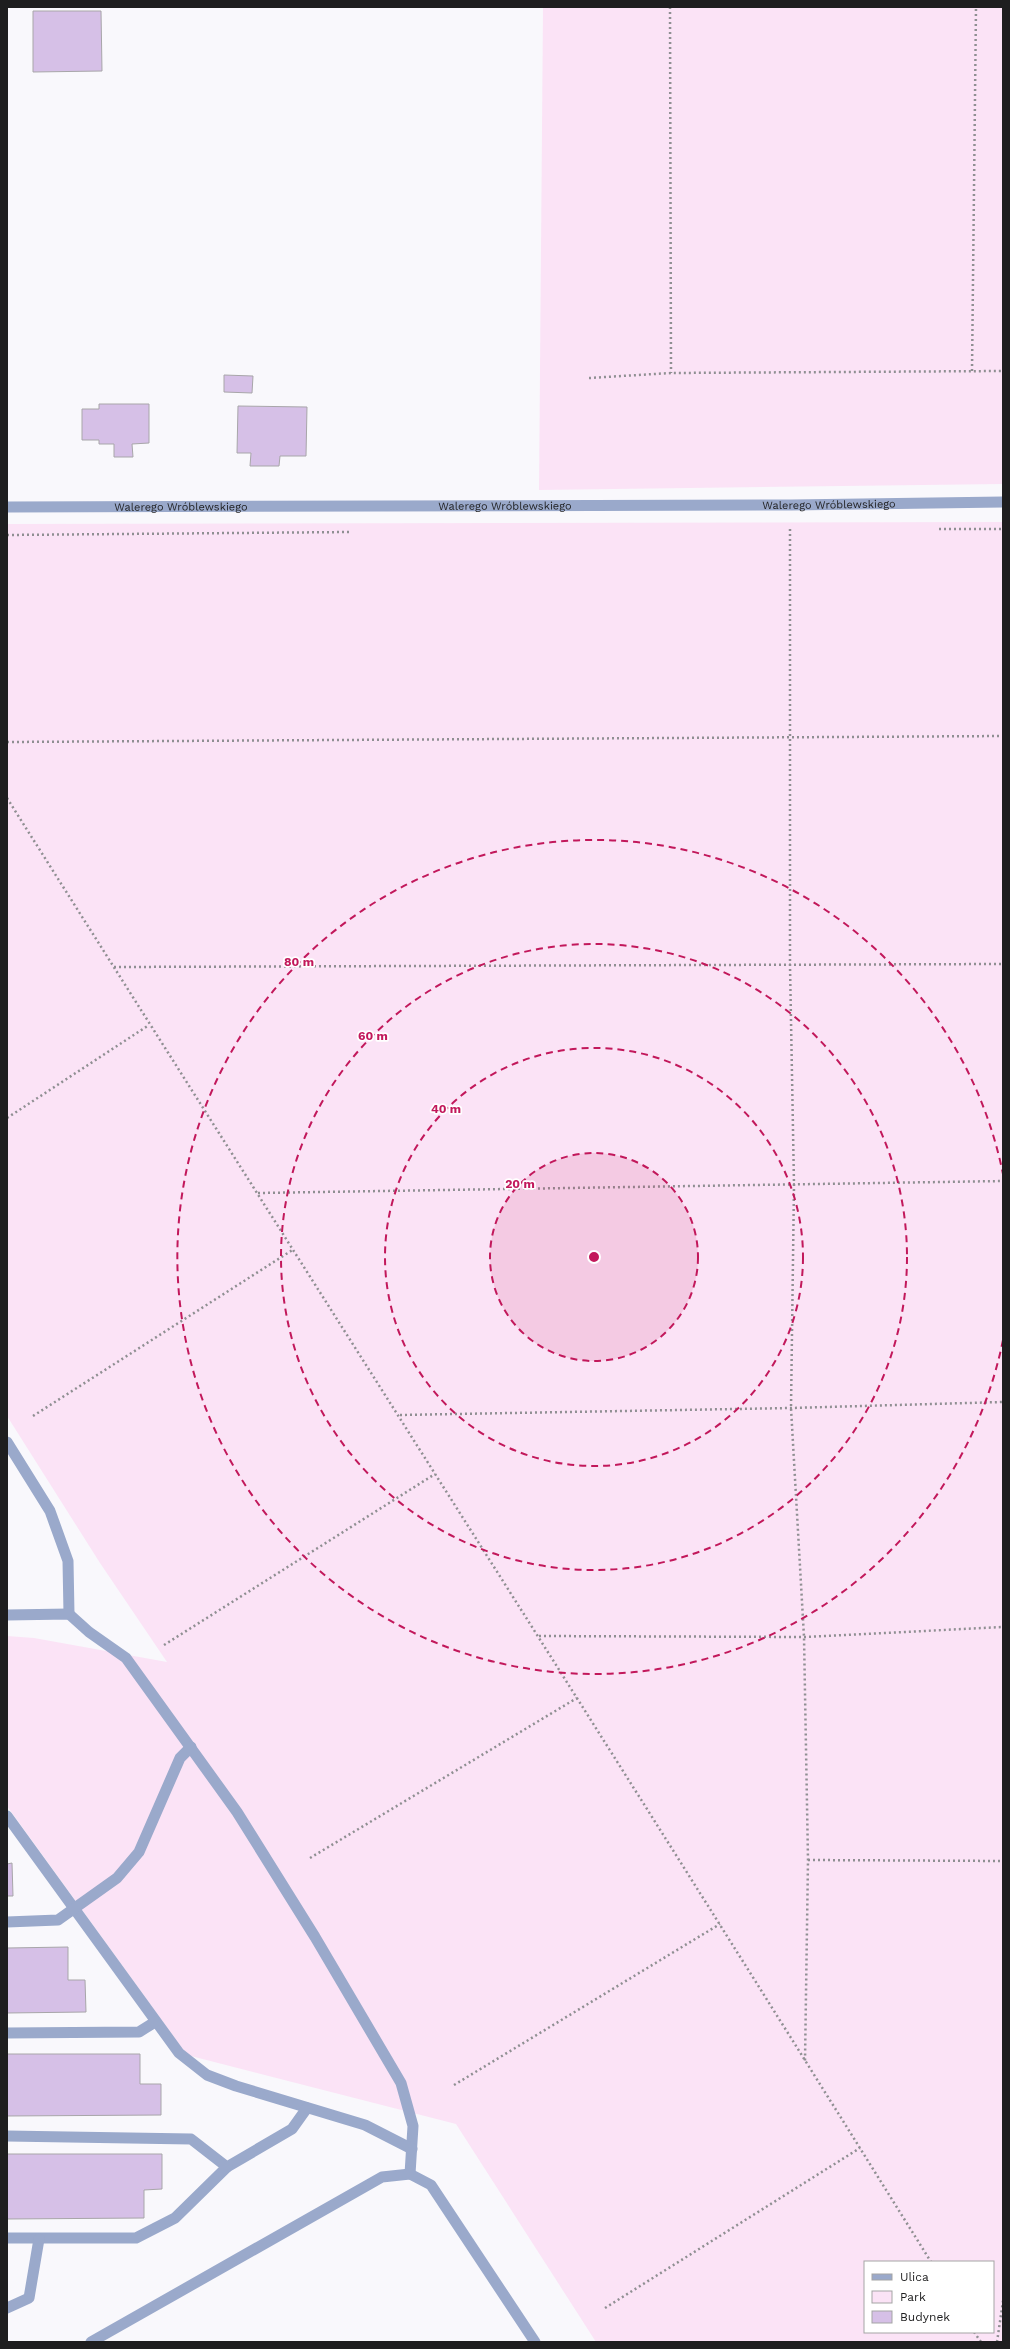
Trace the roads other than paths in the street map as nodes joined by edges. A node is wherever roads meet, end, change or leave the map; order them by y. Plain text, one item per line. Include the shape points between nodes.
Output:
1 (1003, 502) edge
2 (7, 508) edge
3 (7, 1442) edge
4 (69, 1614) junction
5 (7, 1615) edge
6 (191, 1747) junction
7 (7, 1816) edge
8 (74, 1907) junction
9 (7, 1922) edge
10 (156, 2022) junction
11 (7, 2033) edge
12 (307, 2108) junction
13 (7, 2136) edge
14 (412, 2149) junction
15 (227, 2167) junction
16 (410, 2174) junction
17 (7, 2238) edge
18 (39, 2239) junction
19 (7, 2308) edge
20 (91, 2342) edge
21 (535, 2342) edge

1 - 2 street, Walerego Wróblewskiego
3 - 4 street via 53,1518 68,1561
4 - 5 street
4 - 6 street via 89,1632 126,1658
6 - 8 street via 180,1758 139,1852 117,1878
6 - 14 street via 237,1812 401,2082 413,2126
7 - 8 street
8 - 9 street via 58,1920
8 - 10 street
10 - 11 street via 139,2032
10 - 12 street via 179,2053 208,2075
12 - 14 street via 365,2125
12 - 15 street via 292,2129
13 - 15 street via 191,2139
14 - 16 street
15 - 18 street via 175,2218 136,2238
16 - 20 street via 382,2177
16 - 21 street via 431,2184
17 - 18 street
18 - 19 street via 29,2298

